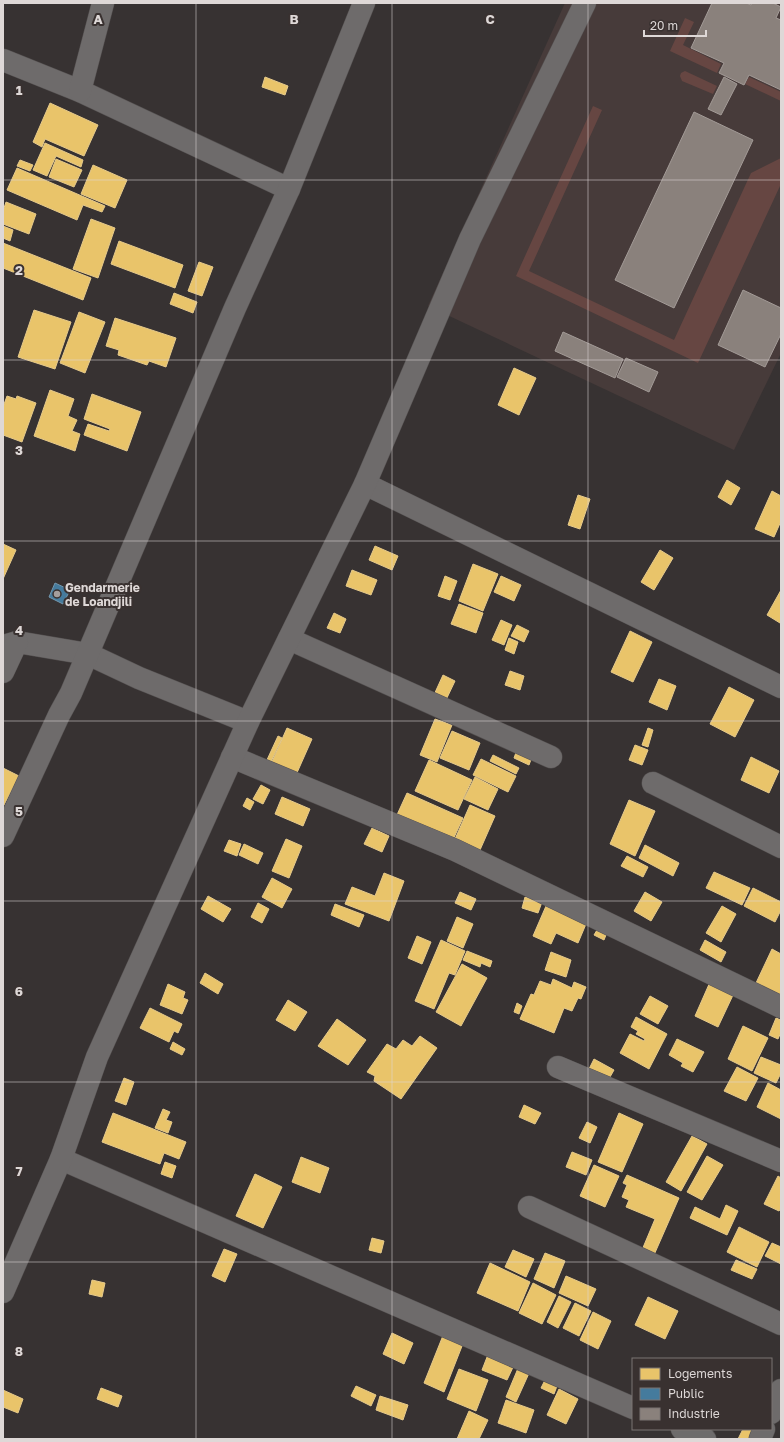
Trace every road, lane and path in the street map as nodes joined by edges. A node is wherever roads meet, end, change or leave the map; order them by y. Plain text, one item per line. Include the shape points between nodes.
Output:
1 (103, 3) edge
2 (364, 3) edge
3 (585, 3) edge
4 (3, 60) edge
5 (80, 91) junction
6 (289, 189) junction
7 (365, 484) junction
8 (290, 639) junction
9 (10, 644) edge
10 (88, 654) junction
11 (3, 672) edge
12 (781, 687) edge
13 (248, 722) junction
14 (232, 757) junction
15 (551, 757) dead end
16 (654, 783) dead end
17 (3, 836) edge
18 (781, 847) edge
19 (781, 1007) edge
20 (558, 1067) dead end
21 (60, 1159) junction
22 (781, 1161) edge
23 (528, 1207) dead end
24 (3, 1292) edge
25 (781, 1324) edge
26 (781, 1390) edge
27 (632, 1408) edge
28 (772, 1411) edge
29 (684, 1430) edge
30 (705, 1439) edge

1 - 5 street
2 - 6 street
3 - 7 street via 470,239
4 - 5 street
5 - 6 street
6 - 10 street
7 - 8 street
7 - 12 street
8 - 13 street
8 - 15 street
9 - 10 street
9 - 11 street
10 - 13 street via 139,678
10 - 17 street
13 - 14 street
14 - 19 street via 455,850
14 - 21 street via 97,1057
16 - 18 street
20 - 22 street
21 - 24 street
21 - 27 street
23 - 25 street
26 - 28 street
29 - 30 street

